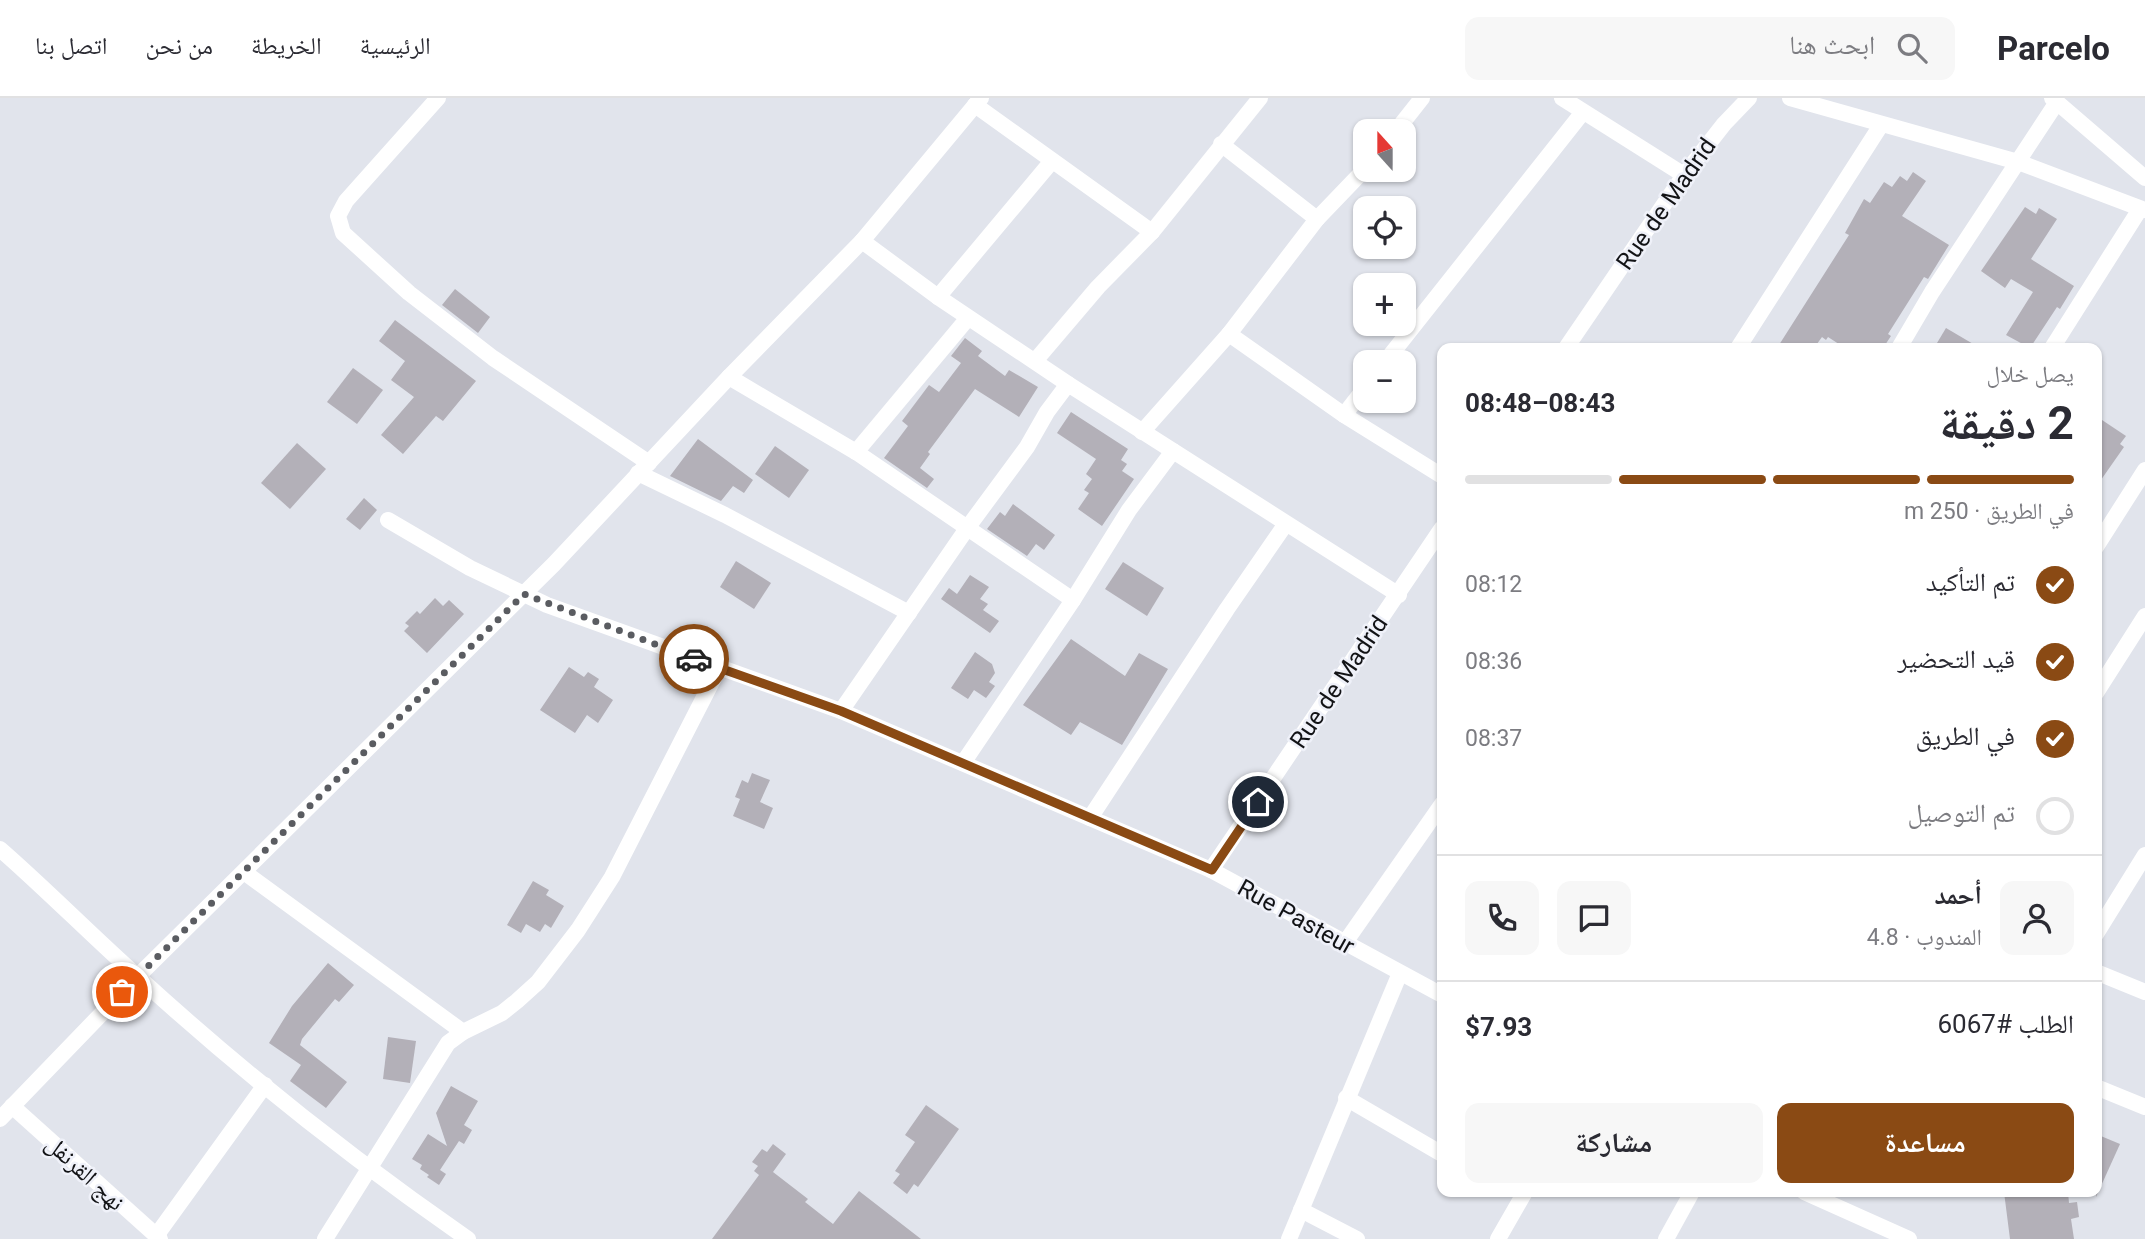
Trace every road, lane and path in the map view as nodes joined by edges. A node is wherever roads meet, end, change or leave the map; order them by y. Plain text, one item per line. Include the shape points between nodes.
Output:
1 (438, 98) edge
2 (1260, 98) edge
3 (1422, 98) edge
4 (1562, 98) edge
5 (1749, 98) edge
6 (1790, 98) edge
7 (2054, 100) edge
8 (978, 101) edge
9 (1583, 112) junction
10 (1405, 119) edge
11 (1881, 125) junction
12 (1222, 144) junction
13 (1052, 161) junction
14 (2018, 162) junction
15 (1684, 175) junction
16 (2145, 178) edge
17 (1353, 182) edge
18 (2143, 210) edge
19 (1317, 219) junction
20 (1152, 232) junction
21 (862, 241) junction
22 (938, 297) junction
23 (968, 318) junction
24 (1228, 334) junction
25 (1569, 343) edge
26 (1742, 343) edge
27 (1902, 343) edge
28 (2055, 343) edge
29 (1395, 350) edge
30 (1035, 361) junction
31 (729, 377) junction
32 (1068, 384) junction
33 (1353, 403) edge
34 (1344, 415) junction
35 (1142, 432) junction
36 (1173, 451) junction
37 (856, 453) junction
38 (644, 468) junction
39 (2145, 470) edge
40 (1437, 473) edge
41 (388, 520) dead end
42 (1286, 525) junction
43 (968, 527) junction
44 (1437, 536) edge
45 (2102, 538) edge
46 (524, 594) junction
47 (1399, 595) junction
48 (1073, 600) junction
49 (909, 613) junction
50 (2145, 616) edge
51 (719, 668) junction
52 (2102, 684) edge
53 (841, 711) junction
54 (964, 763) junction
55 (1090, 818) junction
56 (1437, 824) edge
57 (0, 849) edge
58 (2145, 855) edge
59 (1212, 870) junction
60 (244, 872) junction
61 (2102, 924) edge
62 (1344, 944) junction
63 (1400, 973) junction
64 (2102, 974) edge
65 (138, 977) junction
66 (1437, 992) edge
67 (2145, 992) edge
68 (463, 1032) junction
69 (265, 1085) junction
70 (2102, 1089) edge
71 (1346, 1098) junction
72 (12, 1106) junction
73 (2145, 1107) edge
74 (0, 1119) edge
75 (1437, 1151) edge
76 (370, 1168) junction
77 (1517, 1197) edge
78 (1689, 1197) edge
79 (1815, 1197) edge
80 (1300, 1210) junction
81 (158, 1237) edge
82 (325, 1239) edge
83 (468, 1239) edge
84 (1289, 1239) edge
85 (1357, 1239) edge
86 (1499, 1239) edge
87 (1666, 1239) edge
88 (1909, 1239) edge

1 - 38 street via 346,201 338,216 343,233 409,293
2 - 12 street
3 - 10 street
4 - 9 street
5 - 15 street, Rue de Madrid
6 - 11 street
7 - 14 street
7 - 16 street
8 - 13 street
8 - 21 street
9 - 15 street
9 - 29 street
11 - 14 street
11 - 26 street
12 - 19 street
12 - 20 street
13 - 20 street
13 - 22 street
14 - 18 street
14 - 27 street
15 - 25 street, Rue de Madrid
17 - 19 street
18 - 28 street
19 - 24 street
20 - 30 street
21 - 22 street
21 - 31 street
22 - 23 street
23 - 30 street
23 - 37 street
24 - 34 street
24 - 35 street
30 - 32 street
31 - 37 street
31 - 38 street
32 - 35 street
32 - 43 street
33 - 34 street
34 - 40 street
35 - 36 street
36 - 42 street
36 - 48 street via 1129,510
37 - 43 street
38 - 46 street
38 - 49 street
39 - 45 street
41 - 46 street, Rue Pasteur
42 - 47 street
42 - 55 street
43 - 48 street
43 - 49 street
44 - 47 street, Rue de Madrid
46 - 51 street, Rue Pasteur
46 - 60 street
47 - 59 street, Rue de Madrid
48 - 54 street
49 - 53 street
50 - 52 street
51 - 53 street, Rue Pasteur
51 - 68 street via 612,877 578,930 538,982 502,1013
53 - 54 street, Rue Pasteur
54 - 55 street, Rue Pasteur
55 - 59 street, Rue Pasteur
56 - 62 street
57 - 65 street
58 - 61 street
59 - 62 street, Rue Pasteur
60 - 65 street
60 - 68 street
62 - 63 street, Rue Pasteur
63 - 66 street, Rue Pasteur
63 - 71 street
64 - 67 street
65 - 69 street
65 - 72 street
68 - 76 street via 440,1054
69 - 76 street
69 - 81 street
70 - 73 street
71 - 75 street
71 - 80 street
72 - 74 street
72 - 81 street, نهج القرنفل
76 - 82 street
76 - 83 street
77 - 86 street
78 - 87 street
79 - 88 street
80 - 84 street
80 - 85 street

